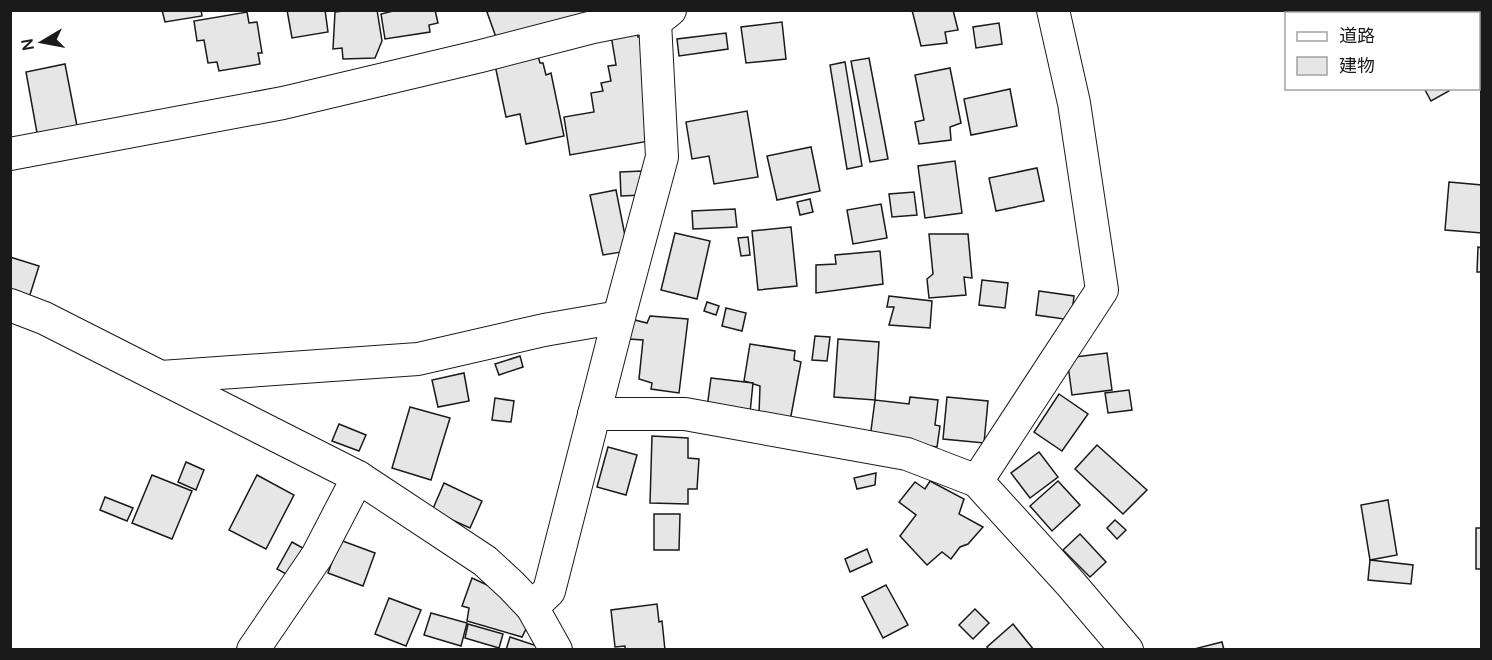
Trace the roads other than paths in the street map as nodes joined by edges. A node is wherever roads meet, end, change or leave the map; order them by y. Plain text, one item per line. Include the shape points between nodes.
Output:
1 (1053, 10) edge
2 (662, 16) edge
3 (10, 154) edge
4 (10, 305) edge
5 (619, 317) junction
6 (160, 377) junction
7 (594, 414) junction
8 (358, 477) junction
9 (977, 481) junction
10 (532, 607) junction
11 (253, 650) edge
12 (556, 650) edge
13 (1127, 650) edge

1 - 9 street via 1074,103 1101,290
2 - 3 street via 593,27 284,103
2 - 5 street via 662,157
4 - 6 street
5 - 6 street via 418,359
5 - 7 street
6 - 8 street
7 - 9 street via 695,415 907,454
7 - 10 street via 549,591
8 - 10 street via 485,561
8 - 11 street via 317,556
9 - 13 street
10 - 12 street

